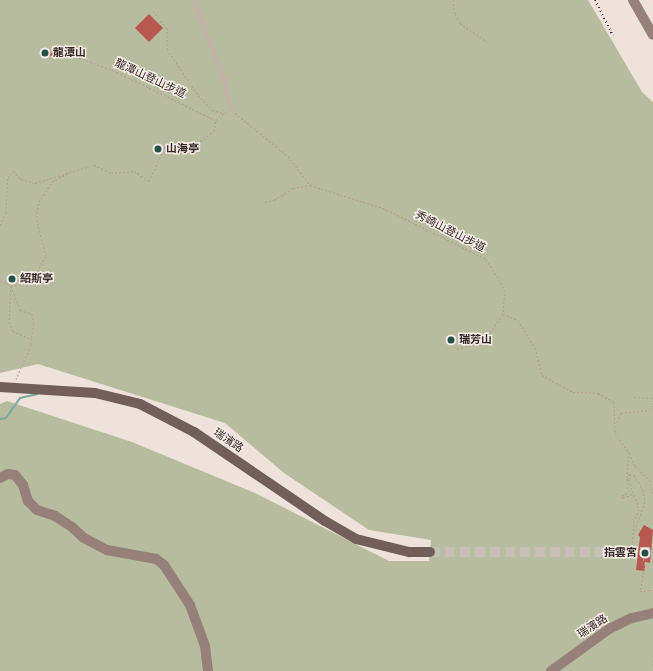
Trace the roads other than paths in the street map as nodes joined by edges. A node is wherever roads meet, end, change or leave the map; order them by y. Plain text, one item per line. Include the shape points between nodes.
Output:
1 (194, 0) edge
2 (633, 0) edge
3 (653, 35) edge
4 (231, 109) road end
5 (5, 386) edge
6 (0, 478) edge
7 (430, 552) tunnel mouth
8 (653, 613) edge
9 (208, 671) edge
10 (551, 671) edge

1 - 4 lane via 224,78
2 - 3 street
5 - 7 main road, 瑞濱路 via 95,393 140,404 194,432 325,521 356,539 409,552
6 - 9 street via 8,474 15,476 23,485 28,501 37,510 55,516 84,538 107,550 156,559 164,565 190,605 205,646
8 - 10 street, 瑞濱路 via 632,618 609,630

